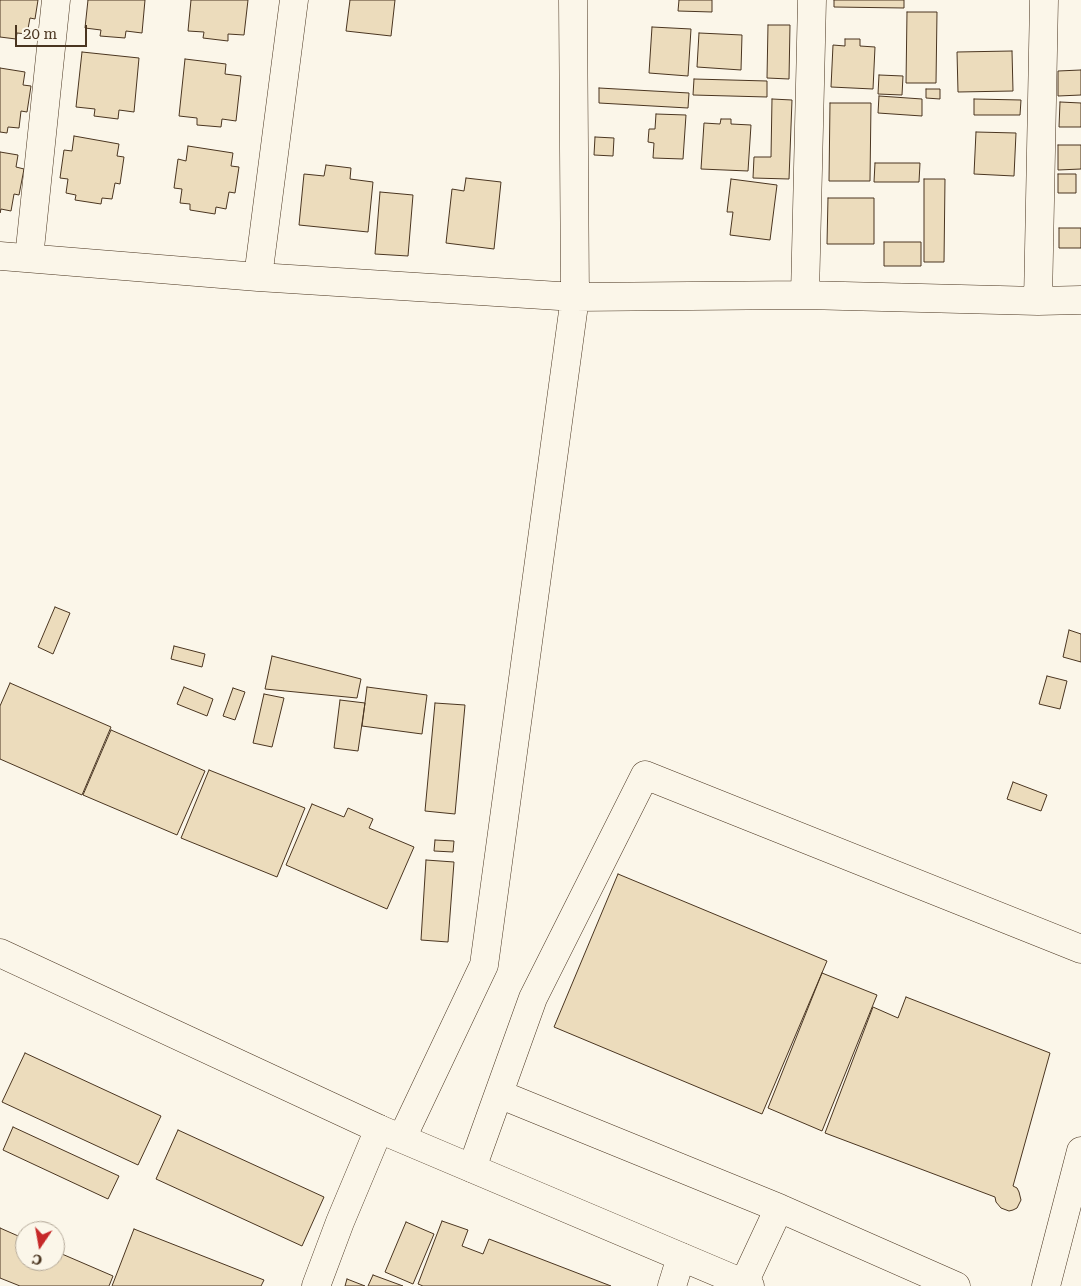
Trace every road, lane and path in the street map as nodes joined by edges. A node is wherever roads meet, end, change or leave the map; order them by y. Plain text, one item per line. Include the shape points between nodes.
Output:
1 (56, 0) edge
2 (294, 0) edge
3 (573, 0) edge
4 (812, 0) edge
5 (1044, 0) edge
6 (0, 256) edge
7 (29, 258) junction
8 (258, 277) junction
9 (805, 296) junction
10 (575, 297) junction
11 (1081, 300) edge
12 (1038, 301) junction
13 (1081, 949) edge
14 (0, 953) edge
15 (499, 1094) junction
16 (391, 1133) junction
17 (1081, 1151) edge
18 (472, 1168) junction
19 (780, 1208) junction
20 (681, 1257) junction
21 (747, 1285) edge
22 (316, 1286) edge
23 (672, 1286) edge
24 (956, 1286) edge
25 (1046, 1286) edge

1 - 7 street
2 - 8 street
3 - 10 street
4 - 9 street
5 - 12 street
6 - 7 street
7 - 8 street
8 - 10 street
9 - 10 street
9 - 12 street
10 - 16 street via 484,965
11 - 12 street
13 - 15 street via 645,776 533,998
14 - 16 street
15 - 18 street
15 - 19 street
16 - 18 street
16 - 22 street via 340,1222
17 - 25 street
18 - 20 street
19 - 21 street
19 - 24 street
20 - 21 street
20 - 23 street

